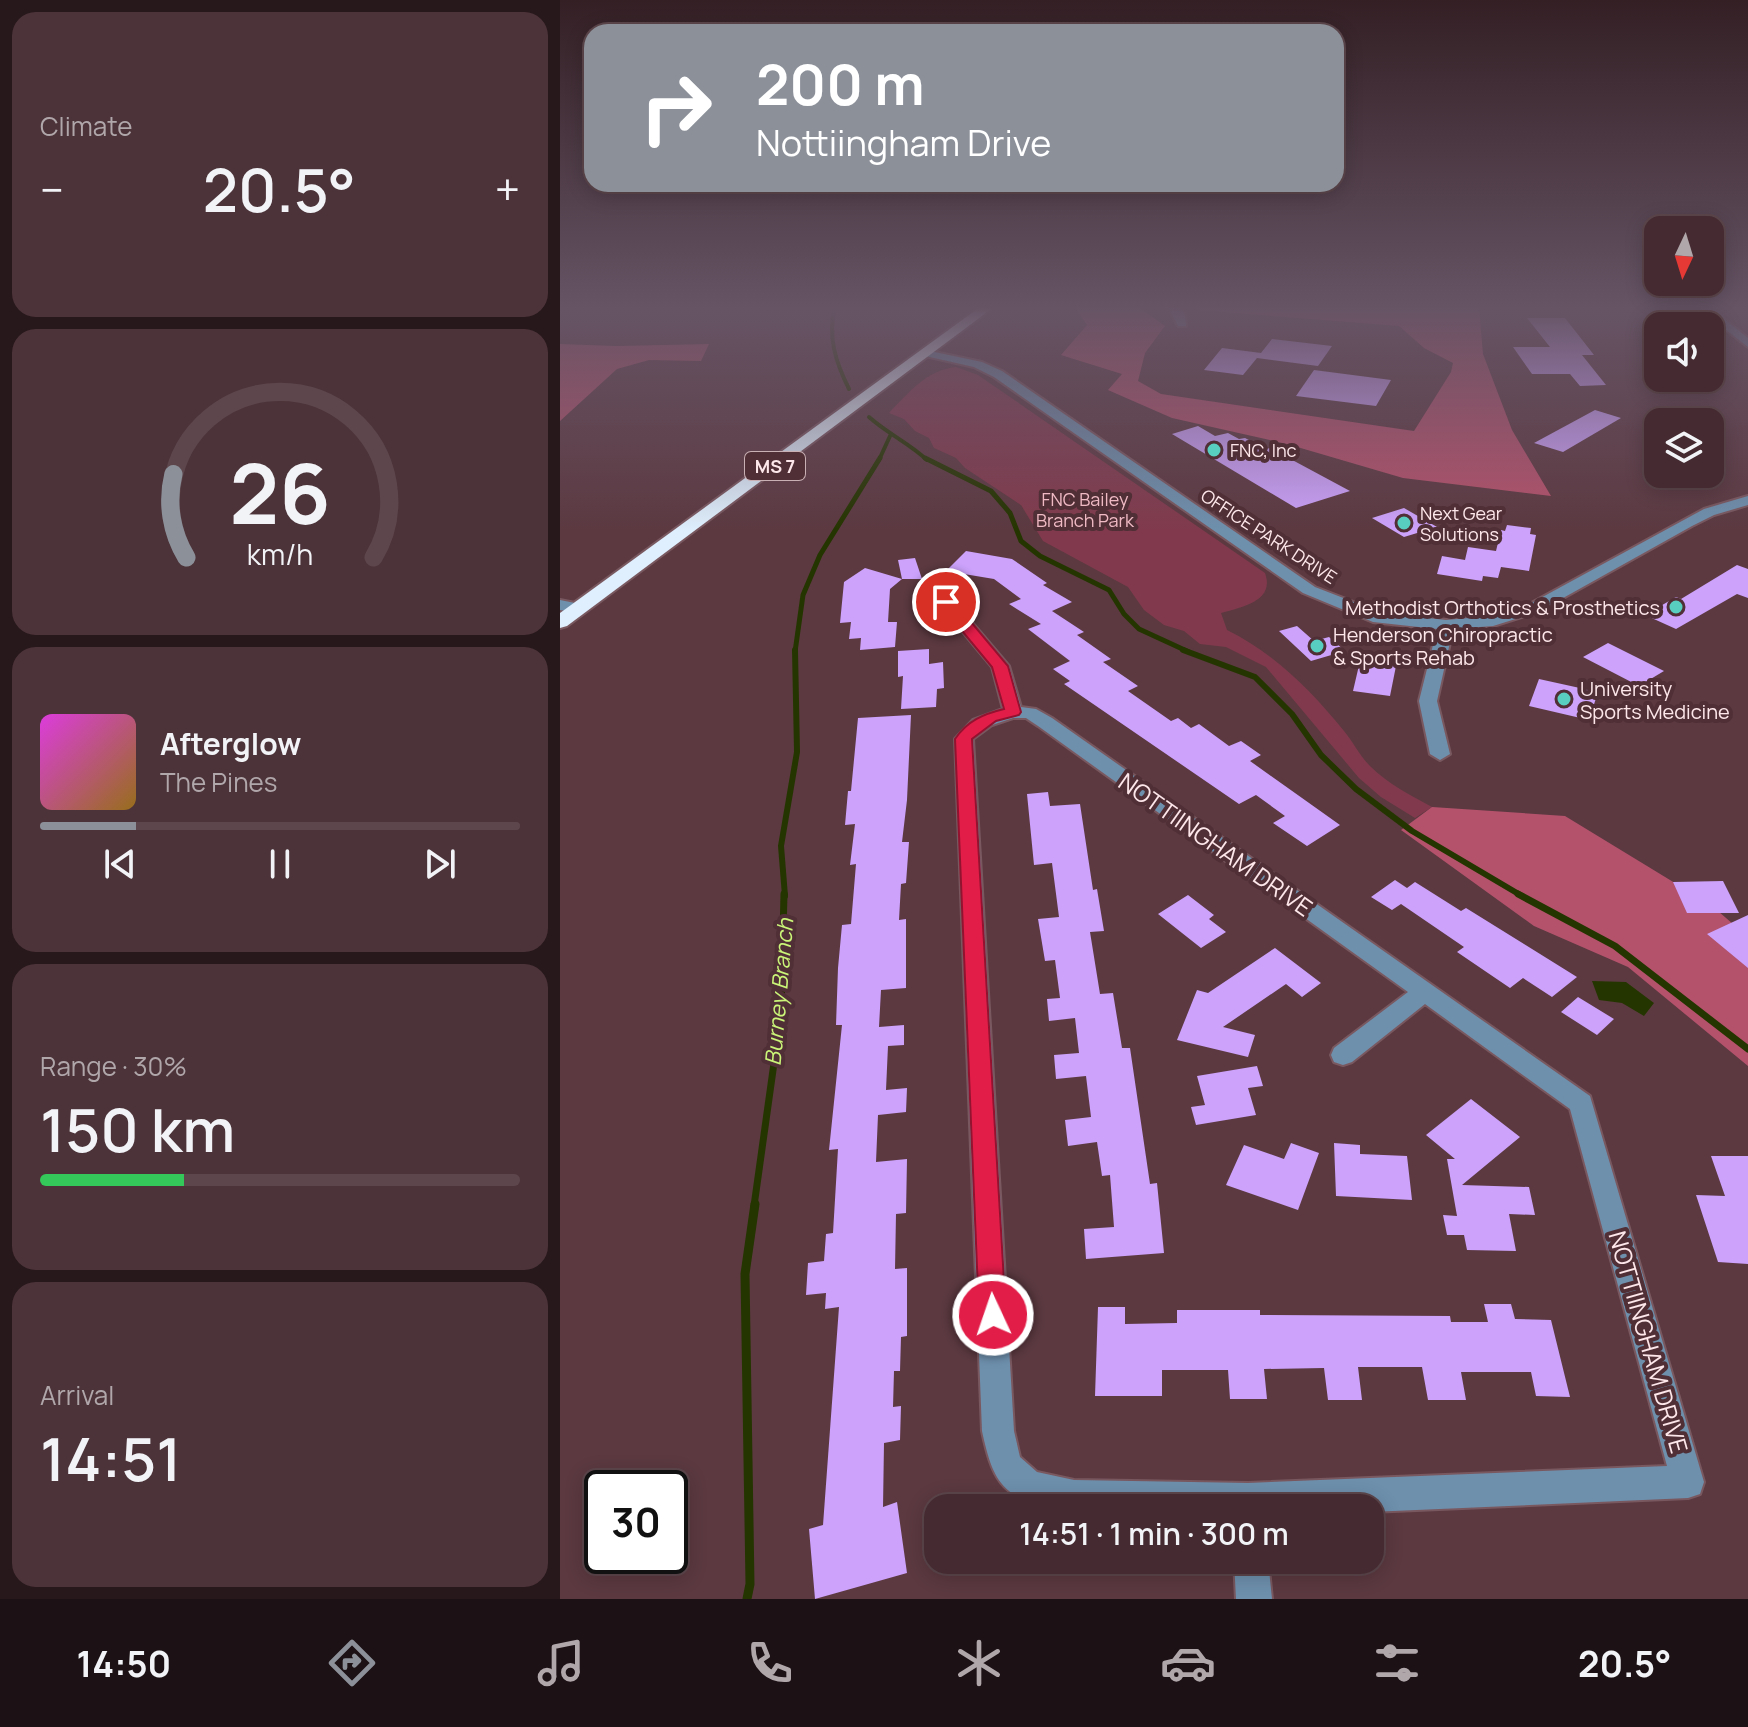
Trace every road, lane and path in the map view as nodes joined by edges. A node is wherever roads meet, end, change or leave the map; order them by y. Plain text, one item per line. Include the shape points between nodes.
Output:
1 (887, 382) edge
2 (1009, 382) edge
3 (1748, 500) edge
4 (946, 602) dead end
5 (560, 605) edge
6 (579, 608) junction
7 (560, 622) edge
8 (1446, 625) junction
9 (1013, 712) junction
10 (1440, 754) dead end
11 (1424, 992) junction
12 (1343, 1055) dead end
13 (1060, 1494) edge
14 (1384, 1497) edge
15 (1252, 1574) edge
16 (1254, 1599) edge

1 - 6 highway, MS 7
2 - 8 street, OFFICE PARK DRIVE via 1309,590 1379,618
3 - 8 street, OFFICE PARK DRIVE via 1687,523 1532,609 1493,621
4 - 9 street via 1000,666
5 - 6 street
6 - 7 highway, MS 7
8 - 10 street via 1428,701
9 - 11 street, NOTTIINGHAM DRIVE via 1030,713 1045,722
9 - 13 street, NOTTIINGHAM DRIVE via 990,717 964,739 998,1431 1006,1466 1029,1487
11 - 12 street
11 - 14 street, NOTTIINGHAM DRIVE via 1581,1103 1688,1482
15 - 16 street

